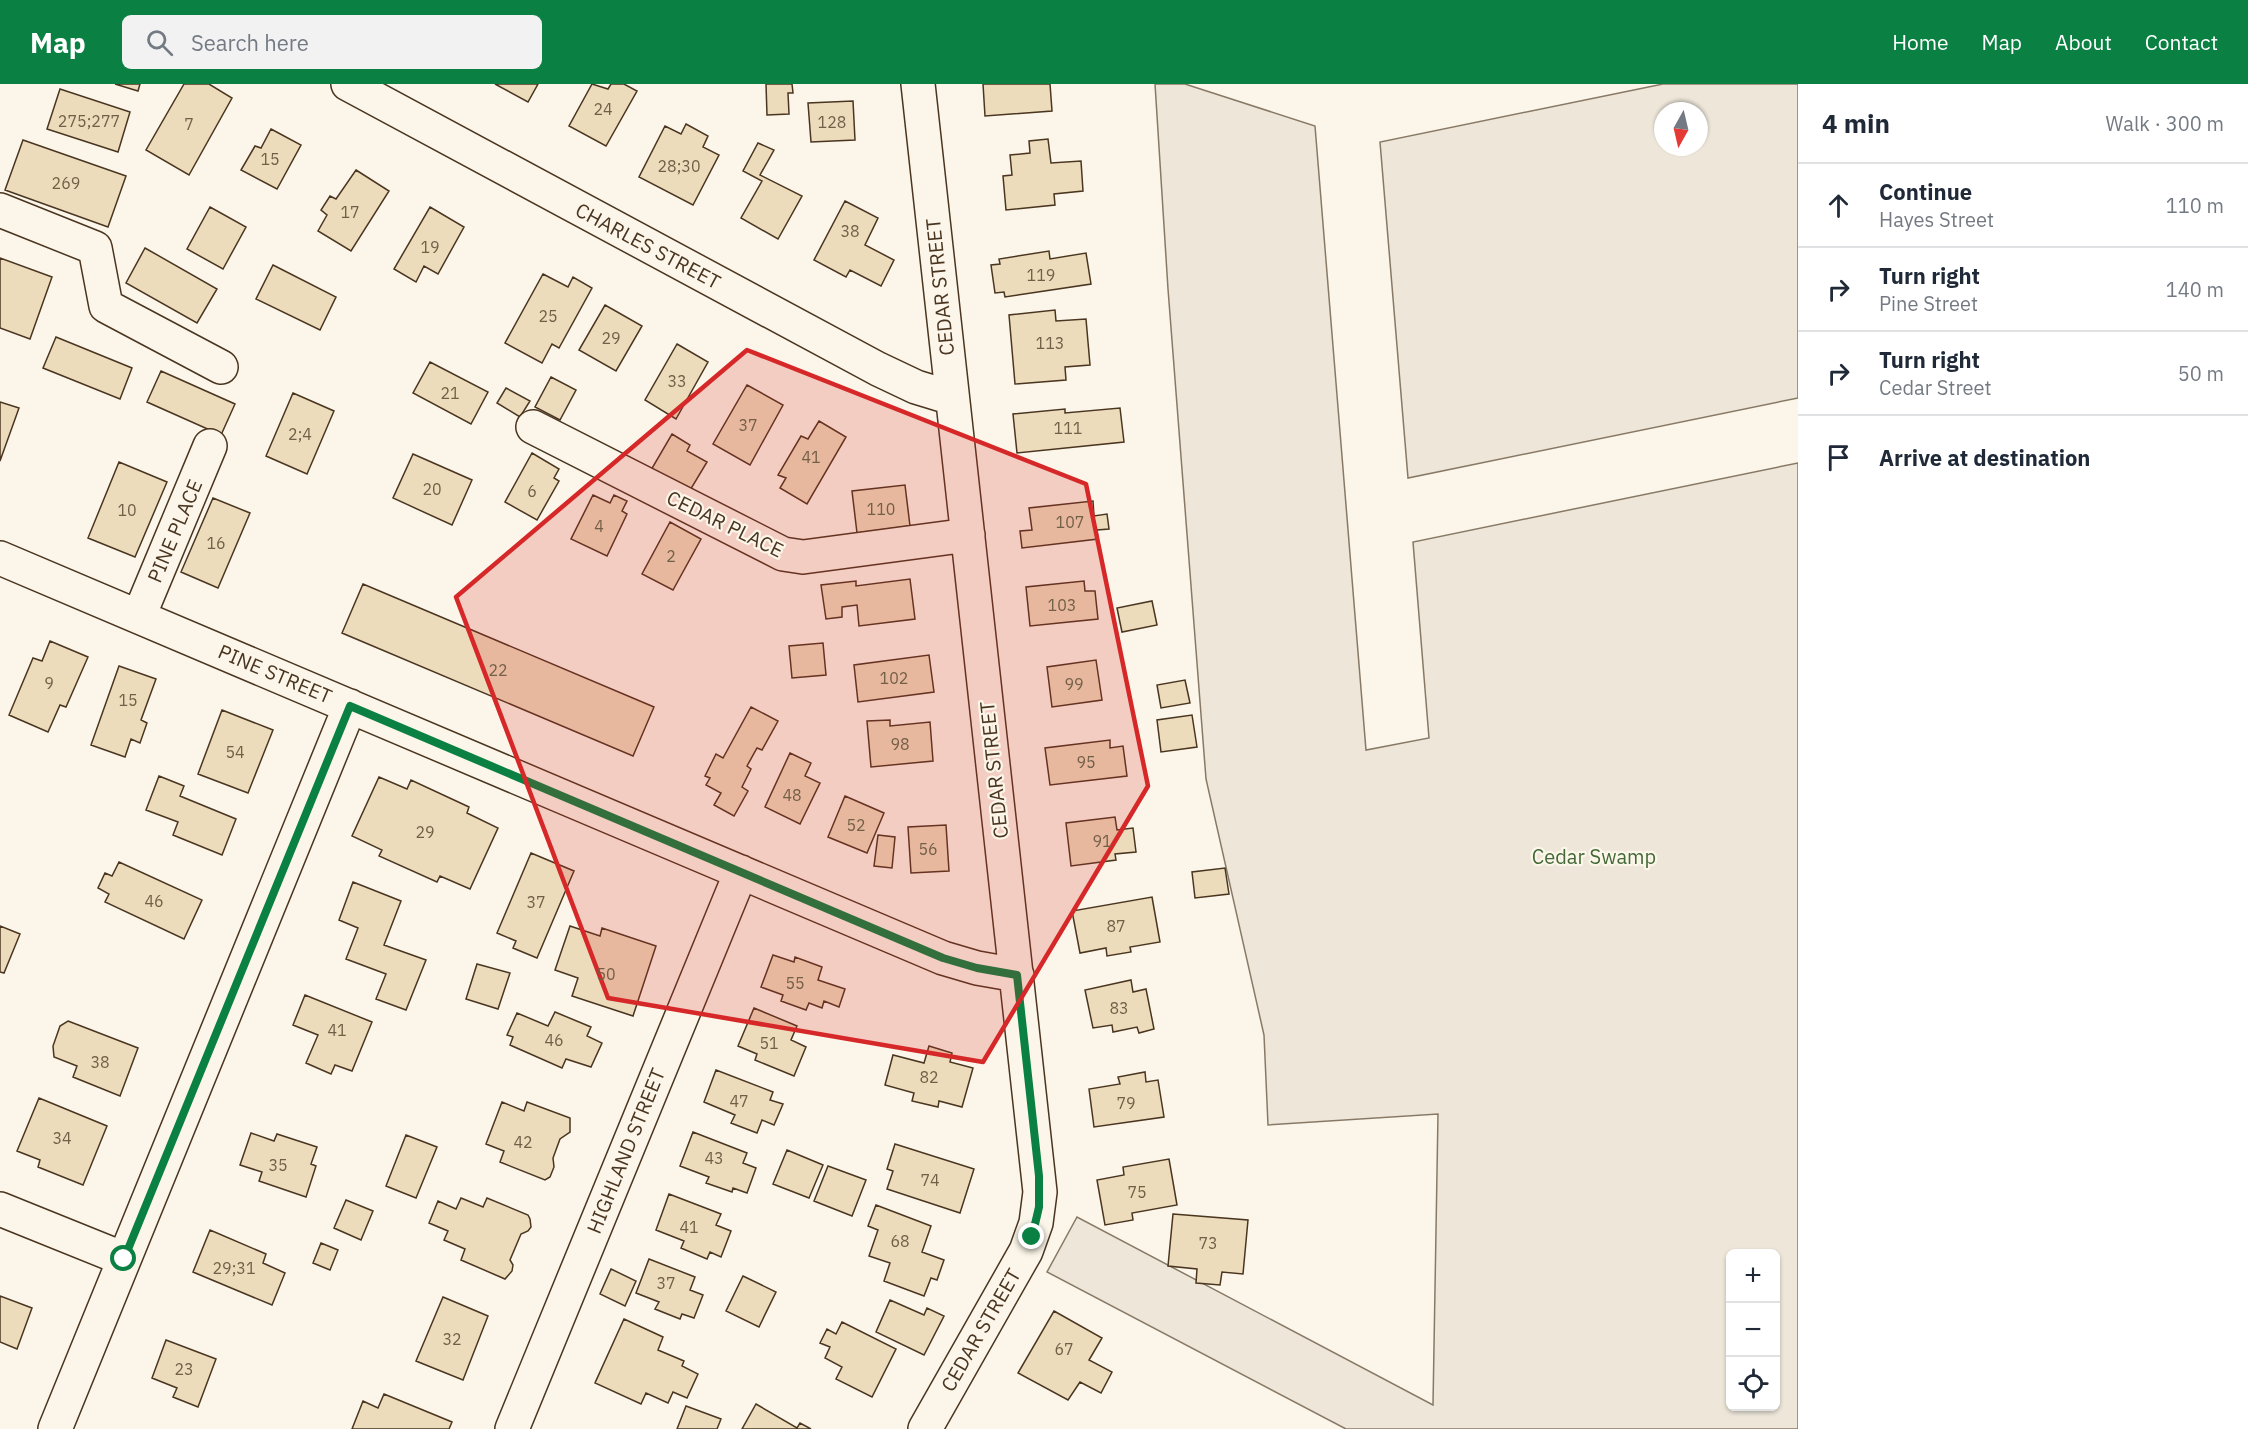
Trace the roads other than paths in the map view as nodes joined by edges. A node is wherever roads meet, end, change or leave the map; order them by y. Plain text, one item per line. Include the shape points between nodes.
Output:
1 (348, 84) edge
2 (918, 84) edge
3 (0, 210) edge
4 (221, 367) dead end
5 (952, 398) junction
6 (533, 427) dead end
7 (210, 446) dead end
8 (968, 535) junction
9 (0, 558) edge
10 (139, 616) junction
11 (350, 706) junction
12 (741, 872) junction
13 (1017, 975) junction
14 (0, 1209) edge
15 (124, 1259) junction
16 (55, 1429) edge
17 (512, 1429) edge
18 (925, 1429) edge

1 - 5 street, CHARLES STREET via 878,369
2 - 5 street, CEDAR STREET
3 - 4 street via 95,248 106,306
5 - 8 street, CEDAR STREET
6 - 8 street, CEDAR PLACE via 794,557
7 - 10 street, PINE PLACE
8 - 13 street, CEDAR STREET
9 - 10 street, PINE STREET
10 - 11 street, PINE STREET
11 - 12 street, PINE STREET
11 - 15 street
12 - 13 street, PINE STREET via 943,958
12 - 17 street, HIGHLAND STREET
13 - 18 street, CEDAR STREET via 1039,1176 1036,1223 1026,1251
14 - 15 street
15 - 16 street

